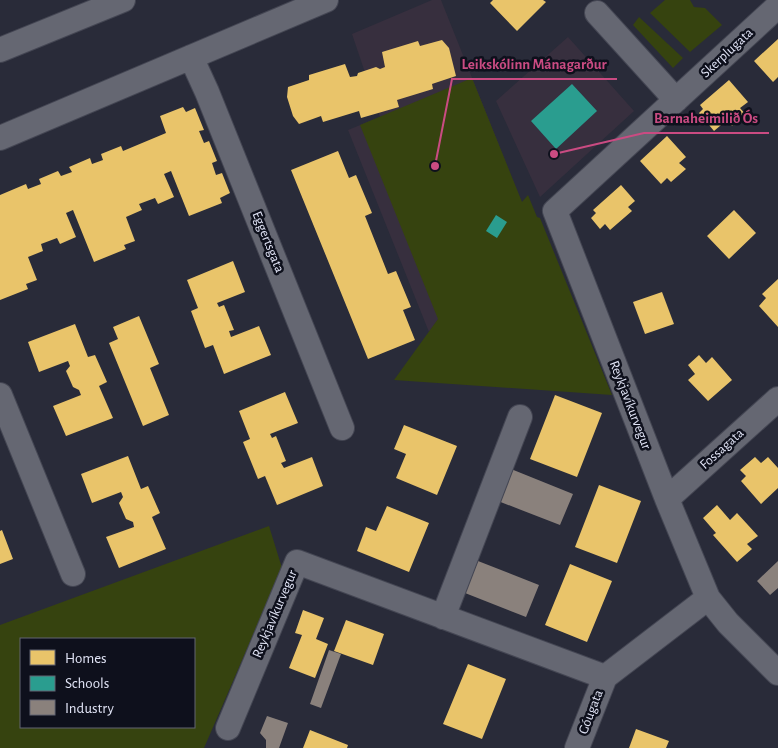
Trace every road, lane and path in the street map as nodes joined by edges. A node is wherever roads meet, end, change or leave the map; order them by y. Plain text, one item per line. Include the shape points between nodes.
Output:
1 (122, 0) edge
2 (326, 0) edge
3 (778, 6) edge
4 (597, 13) dead end
5 (0, 50) edge
6 (191, 58) junction
7 (676, 100) junction
8 (0, 138) edge
9 (555, 211) joint
10 (0, 395) edge
11 (778, 400) edge
12 (520, 417) dead end
13 (342, 428) dead end
14 (667, 499) junction
15 (73, 574) dead end
16 (708, 598) junction
17 (443, 616) junction
18 (778, 674) edge
19 (605, 677) junction
20 (228, 728) dead end
21 (577, 748) edge

1 - 5 street
2 - 6 street
3 - 7 street, Skerplugata
4 - 7 street
6 - 8 street
6 - 13 street, Eggertsgata
7 - 9 street, Skerplugata
9 - 14 street, Reykjavíkurvegur
10 - 15 street
11 - 14 street, Fossagata
12 - 17 street
14 - 16 street, Reykjavíkurvegur
16 - 18 street, Reykjavíkurvegur
16 - 19 street
17 - 19 street, Reykjavíkurvegur
17 - 20 street, Reykjavíkurvegur via 298,562
19 - 21 street, Góugata

